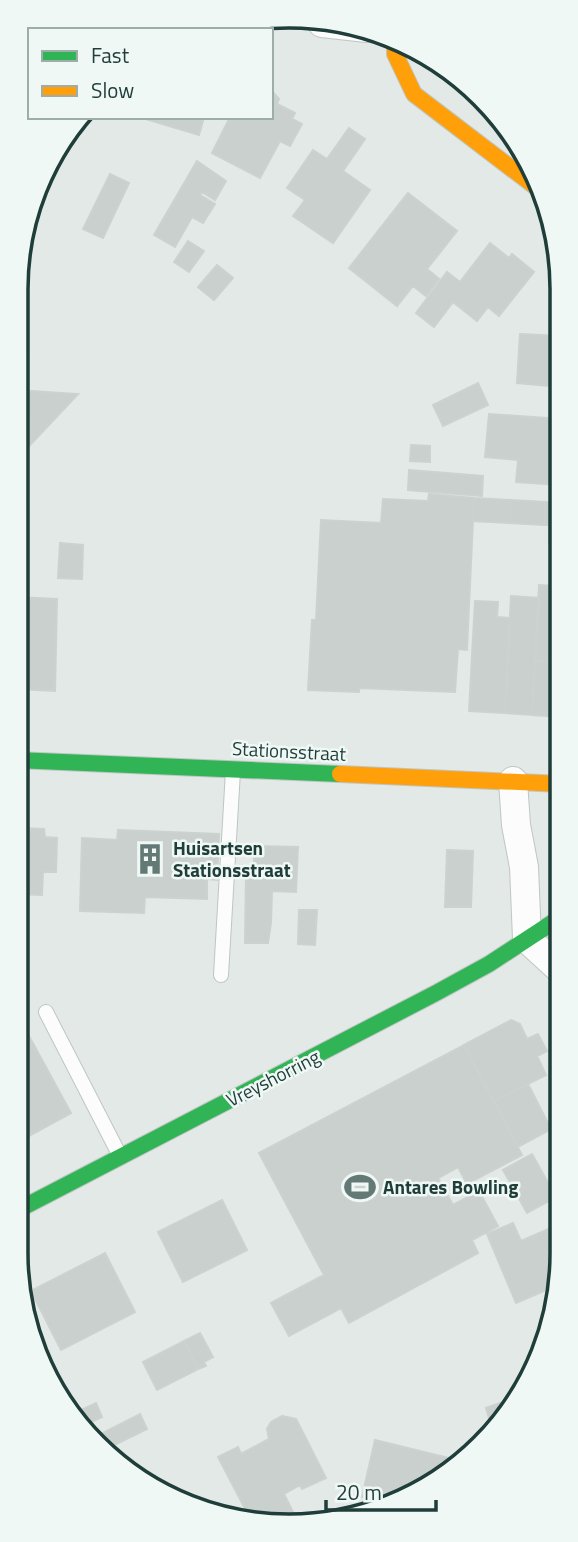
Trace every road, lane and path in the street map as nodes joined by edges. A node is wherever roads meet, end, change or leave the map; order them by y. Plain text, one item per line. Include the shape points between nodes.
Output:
1 (395, 51) edge
2 (525, 179) edge
3 (28, 760) edge
4 (233, 769) junction
5 (513, 781) junction
6 (550, 783) edge
7 (550, 924) edge
8 (527, 939) junction
9 (550, 960) edge
10 (221, 975) dead end
11 (46, 1012) dead end
12 (120, 1157) junction
13 (28, 1205) edge

1 - 2 street via 415,94
3 - 4 street, Stationsstraat
4 - 5 street, Stationsstraat
4 - 10 lane
5 - 6 street, Stationsstraat
5 - 8 street
7 - 8 street, Vreyshorring
8 - 9 street
8 - 12 street, Vreyshorring via 436,993
11 - 12 lane
12 - 13 street, Vreyshorring

